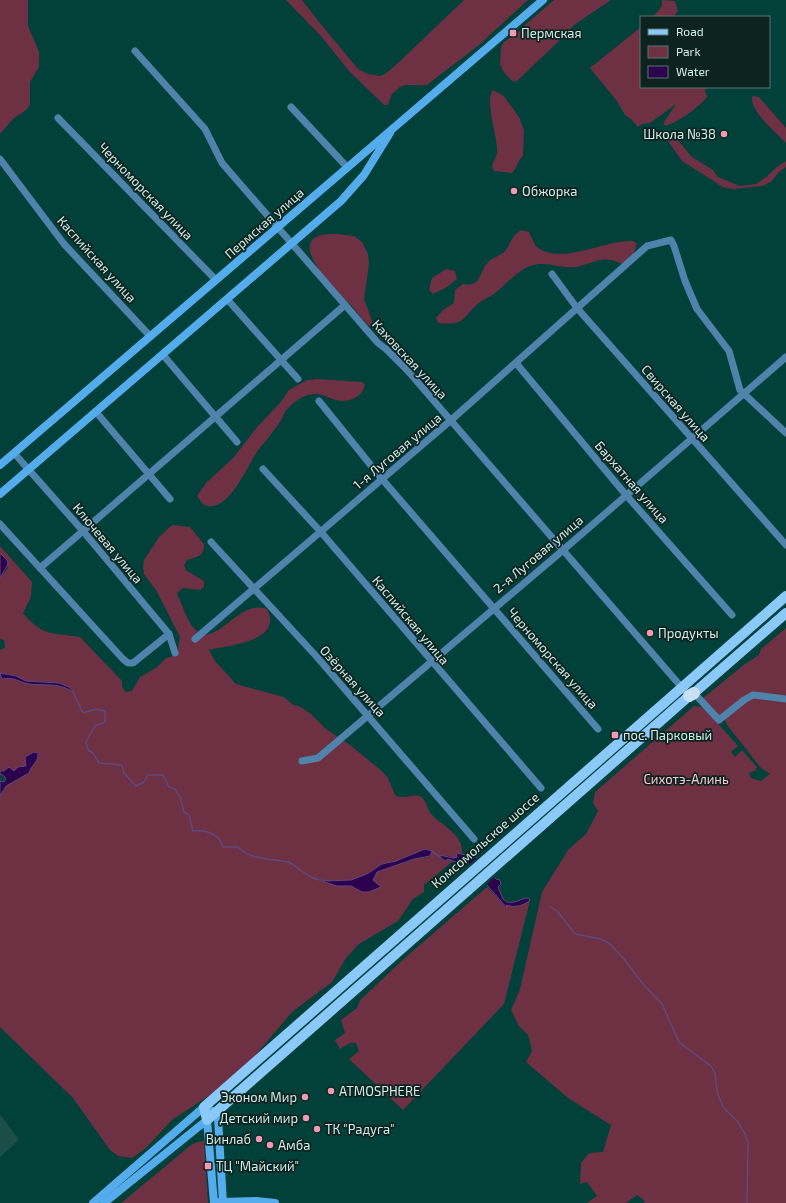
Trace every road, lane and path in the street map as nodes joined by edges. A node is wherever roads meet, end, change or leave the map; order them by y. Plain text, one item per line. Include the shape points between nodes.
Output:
1 (543, 0) edge
2 (135, 51) dead end
3 (291, 107) dead end
4 (58, 118) dead end
5 (395, 126) junction
6 (0, 159) edge
7 (347, 167) junction
8 (278, 227) junction
9 (292, 243) junction
10 (552, 274) dead end
11 (216, 280) junction
12 (227, 299) junction
13 (345, 305) junction
14 (577, 308) junction
15 (150, 336) junction
16 (163, 355) junction
17 (786, 357) edge
18 (282, 360) junction
19 (516, 363) junction
20 (298, 379) dead end
21 (743, 395) junction
22 (319, 401) dead end
23 (96, 412) junction
24 (215, 417) junction
25 (450, 421) junction
26 (786, 433) edge
27 (691, 438) junction
28 (237, 442) dead end
29 (14, 453) junction
30 (0, 465) edge
31 (263, 469) dead end
32 (28, 470) junction
33 (149, 474) junction
34 (382, 479) junction
35 (0, 494) edge
36 (626, 495) junction
37 (170, 499) dead end
38 (0, 524) edge
39 (83, 531) junction
40 (320, 531) junction
41 (210, 542) dead end
42 (786, 545) edge
43 (562, 551) junction
44 (40, 568) junction
45 (254, 590) junction
46 (786, 596) edge
47 (493, 608) junction
48 (786, 613) edge
49 (732, 615) dead end
50 (169, 634) junction
51 (195, 638) dead end
52 (175, 653) dead end
53 (431, 662) junction
54 (686, 690) junction
55 (786, 698) edge
56 (368, 715) junction
57 (598, 729) dead end
58 (302, 761) dead end
59 (538, 786) dead end
60 (474, 839) dead end
61 (204, 1107) junction
62 (216, 1112) junction
63 (207, 1120) junction
64 (117, 1182) junction
65 (123, 1189) junction
66 (93, 1203) edge
67 (104, 1203) edge
68 (214, 1203) edge
69 (223, 1203) edge
70 (275, 1203) edge

1 - 5 street, Пермская улица
2 - 8 street, Каховская улица via 205,129 222,163
3 - 7 street
4 - 11 street, Черноморская улица
5 - 7 street, Пермская улица
5 - 9 street via 364,175 341,201
6 - 15 street, Каспийская улица via 64,244
7 - 8 street, Пермская улица
8 - 9 street, Каховская улица
8 - 11 street, Пермская улица
9 - 12 street
9 - 13 street, Каховская улица
10 - 14 street, Свирская улица
11 - 15 street, Пермская улица
12 - 16 street
12 - 18 street
13 - 18 street
13 - 25 street, Каховская улица via 378,343 408,371
14 - 19 street, 1-я Луговая улица
14 - 21 street, 1-я Луговая улица via 648,246 671,240 697,309 729,351 737,383
14 - 27 street, Свирская улица
15 - 29 street, Пермская улица
16 - 23 street
16 - 24 street
17 - 21 street, 2-я Луговая улица
18 - 20 street
18 - 24 street
19 - 25 street, 1-я Луговая улица
19 - 36 street, Бархатная улица
21 - 26 street
21 - 27 street, 2-я Луговая улица
22 - 34 street, Черноморская улица
23 - 32 street
23 - 33 street
24 - 28 street
24 - 33 street
25 - 34 street, 1-я Луговая улица
25 - 43 street, Каховская улица
27 - 36 street, 2-я Луговая улица
27 - 42 street, Свирская улица
29 - 30 street, Пермская улица
29 - 32 street, Ключевая улица
31 - 40 street, Каспийская улица
32 - 35 street
32 - 39 street, Ключевая улица
33 - 37 street
33 - 39 street
34 - 40 street, 1-я Луговая улица
34 - 47 street, Черноморская улица
36 - 43 street, 2-я Луговая улица
36 - 49 street, Бархатная улица
38 - 44 street
39 - 44 street
39 - 50 street, Ключевая улица
40 - 45 street, 1-я Луговая улица
40 - 53 street, Каспийская улица
41 - 45 street, Озёрная улица
43 - 47 street, 2-я Луговая улица
43 - 54 street, Каховская улица via 669,674
44 - 50 street via 128,663 133,663
45 - 51 street, 1-я Луговая улица
45 - 56 street, Озёрная улица
46 - 54 main road, Комсомольское шоссе
47 - 53 street, 2-я Луговая улица
47 - 57 street, Черноморская улица
48 - 54 main road, Комсомольское шоссе
50 - 52 street, Ключевая улица
53 - 56 street, 2-я Луговая улица
53 - 59 street, Каспийская улица
54 - 55 street, Каховская улица via 719,720 753,695
54 - 61 main road, Комсомольское шоссе via 506,840
54 - 62 main road, Комсомольское шоссе via 514,850
56 - 58 street, 2-я Луговая улица via 318,758
56 - 60 street, Озёрная улица
61 - 62 street
61 - 63 main road
61 - 64 street, Комсомольское шоссе
62 - 63 main road, Комсомольское шоссе
62 - 69 street
63 - 65 street, Комсомольское шоссе
63 - 68 street
64 - 65 street
64 - 66 street, Комсомольское шоссе
65 - 67 street, Комсомольское шоссе
68 - 69 street
69 - 70 street

